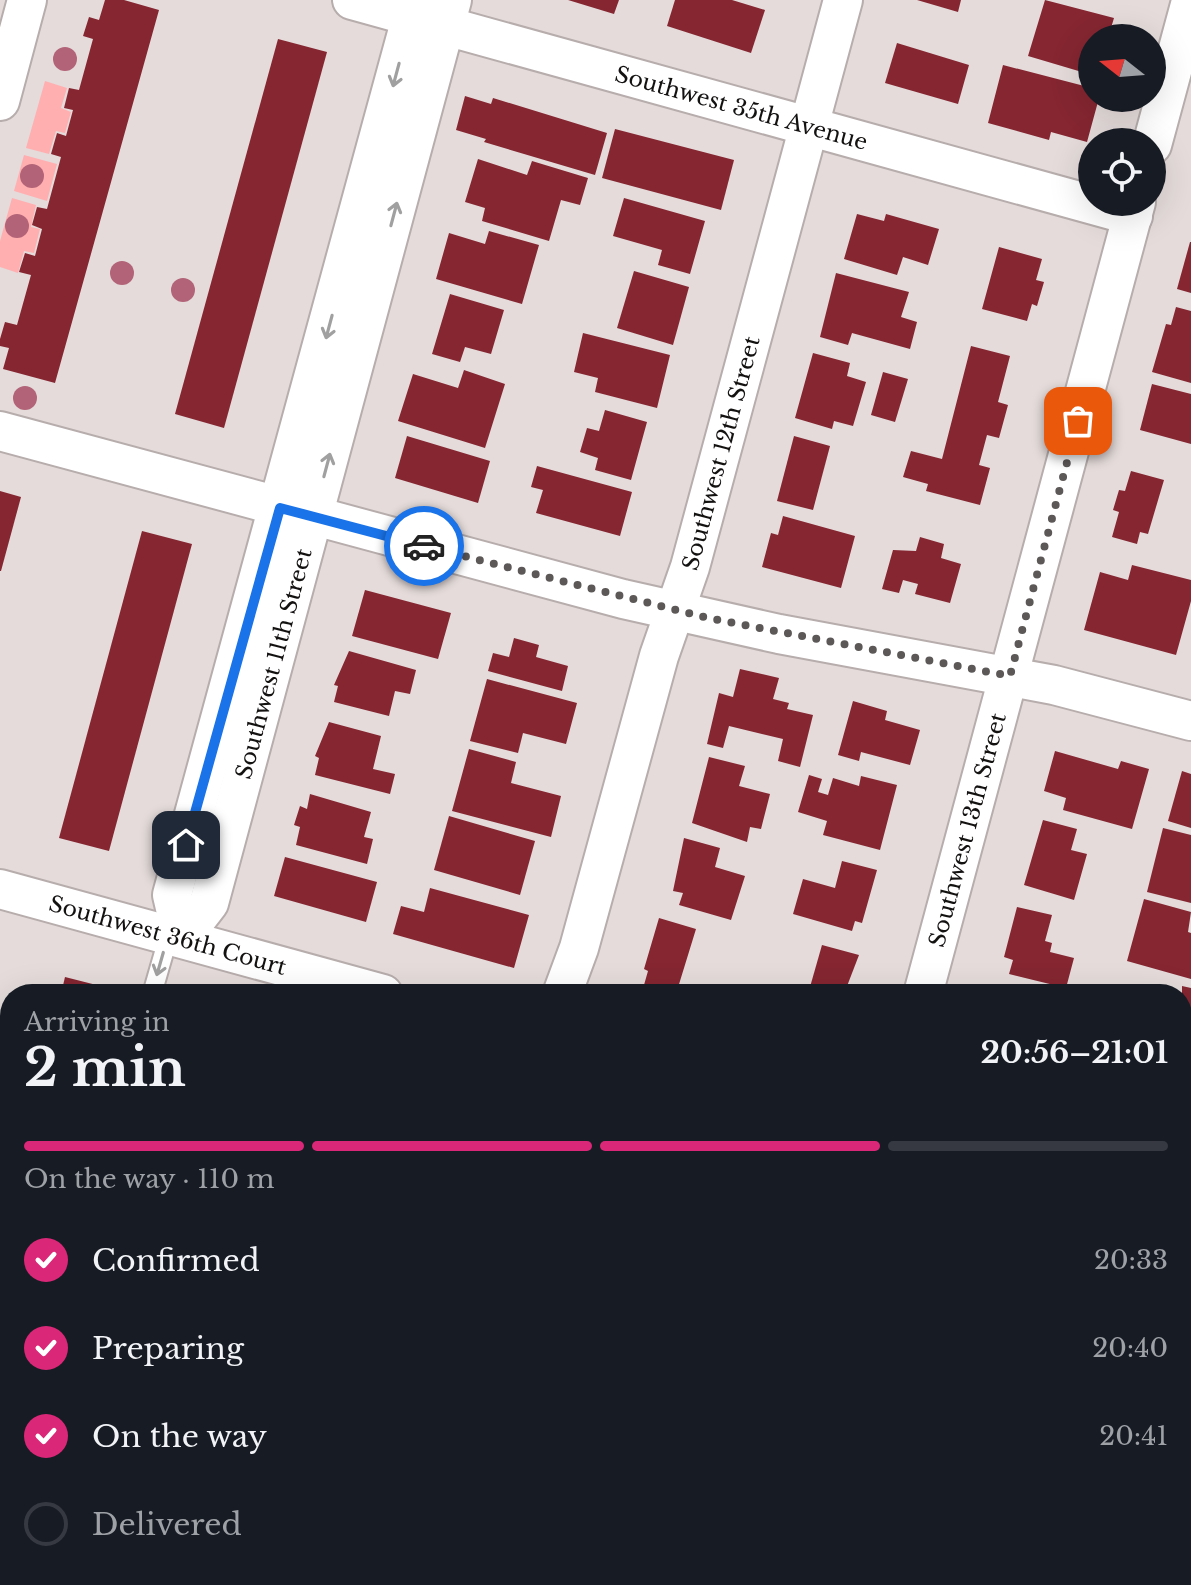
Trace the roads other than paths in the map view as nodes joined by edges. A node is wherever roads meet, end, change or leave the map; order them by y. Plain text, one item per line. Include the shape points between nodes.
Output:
1 (27, 0) edge
2 (352, 0) edge
3 (843, 0) edge
4 (1191, 1) edge
5 (431, 10) edge
6 (0, 101) edge
7 (808, 125) junction
8 (1157, 128) edge
9 (1078, 194) edge
10 (1133, 216) edge
11 (0, 431) edge
12 (296, 512) junction
13 (675, 611) junction
14 (1010, 676) junction
15 (1191, 721) edge
16 (0, 889) edge
17 (176, 937) junction
18 (156, 984) edge
19 (327, 984) edge
20 (566, 984) edge
21 (926, 984) edge

1 - 6 street
2 - 5 street, Southwest 35th Avenue
3 - 7 street, Southwest 12th Street
4 - 8 street
5 - 7 street, Southwest 35th Avenue
5 - 12 street, Southwest 11th Street
7 - 9 street, Southwest 35th Avenue
7 - 13 street, Southwest 12th Street
10 - 14 street, Southwest 13th Street
11 - 12 street
12 - 13 street
12 - 17 street, Southwest 11th Street via 172,895
13 - 14 street
13 - 20 street, Southwest 12th Street
14 - 15 street
14 - 21 street, Southwest 13th Street
16 - 17 street, Southwest 36th Court
17 -> 18 lane
17 - 19 street, Southwest 36th Court

